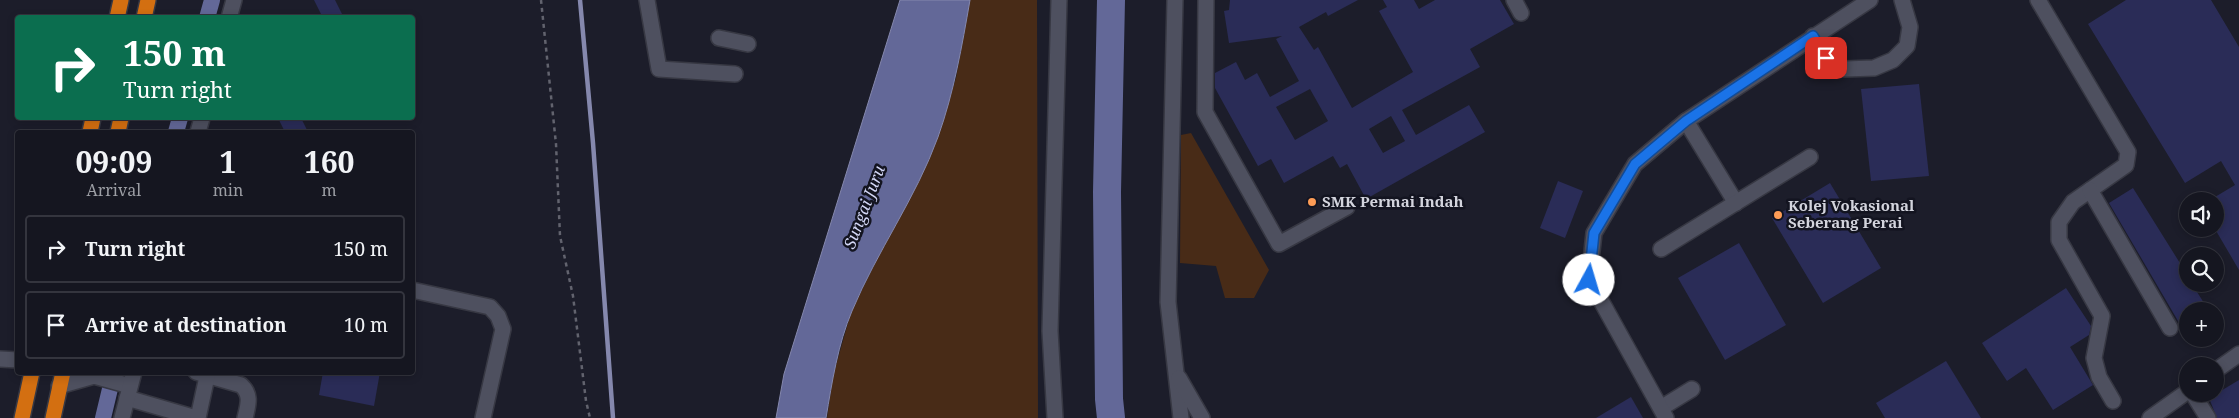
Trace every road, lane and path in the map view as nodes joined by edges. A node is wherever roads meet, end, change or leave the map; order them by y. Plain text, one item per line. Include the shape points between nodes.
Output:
1 (121, 0) edge
2 (148, 0) edge
3 (234, 0) edge
4 (541, 0) edge
5 (647, 0) edge
6 (1059, 0) edge
7 (1175, 0) edge
8 (1206, 0) edge
9 (1870, 0) edge
10 (1902, 0) edge
11 (2038, 0) edge
12 (118, 15) edge
13 (145, 15) edge
14 (230, 15) edge
15 (1813, 36) junction
16 (719, 38) dead end
17 (748, 44) dead end
18 (735, 74) dead end
19 (1686, 121) junction
20 (1810, 157) dead end
21 (2090, 190) junction
22 (1736, 203) junction
23 (1347, 206) dead end
24 (1661, 249) dead end
25 (415, 291) edge
26 (2170, 328) dead end
27 (2239, 354) edge
28 (0, 359) edge
29 (15, 360) edge
30 (2224, 365) edge
31 (1177, 374) junction
32 (31, 375) edge
33 (204, 375) edge
34 (210, 375) edge
35 (96, 376) edge
36 (61, 379) edge
37 (128, 384) edge
38 (1692, 389) dead end
39 (2179, 397) edge
40 (2113, 401) dead end
41 (2198, 402) edge
42 (1663, 413) edge
43 (22, 418) edge
44 (53, 418) edge
45 (122, 418) edge
46 (197, 418) edge
47 (245, 418) edge
48 (483, 418) edge
49 (590, 418) edge
50 (1055, 418) edge
51 (1180, 418) edge
52 (1202, 418) edge
53 (2150, 418) edge
54 (2208, 418) edge

1 - 12 highway
2 - 13 highway
3 - 14 street
4 - 49 path via 556,144 560,236 573,296
5 - 18 street via 658,69
6 - 50 street via 1050,331
7 - 31 street via 1168,302
8 - 23 street via 1205,112 1279,244
9 - 15 street
10 - 15 street via 1910,27 1906,46 1893,60 1874,68 1845,69 1826,58
11 - 21 street via 2128,152 2126,165
15 - 19 street
16 - 17 street
19 - 22 street
19 - 42 street via 1635,164 1594,233 1589,280
20 - 22 street
21 - 26 street
21 - 40 street via 2073,202 2059,222 2059,240 2102,316 2094,358 2099,376
22 - 24 street
25 - 48 street via 490,307 498,316 503,328
27 - 30 street
28 - 29 street
31 - 51 street
31 - 52 street
32 - 43 highway
33 - 46 street
34 - 47 street via 247,390 250,399
35 - 36 street
35 - 37 street
36 - 44 highway
37 - 45 street
37 - 46 street
38 - 42 street
39 - 53 street
41 - 54 street

